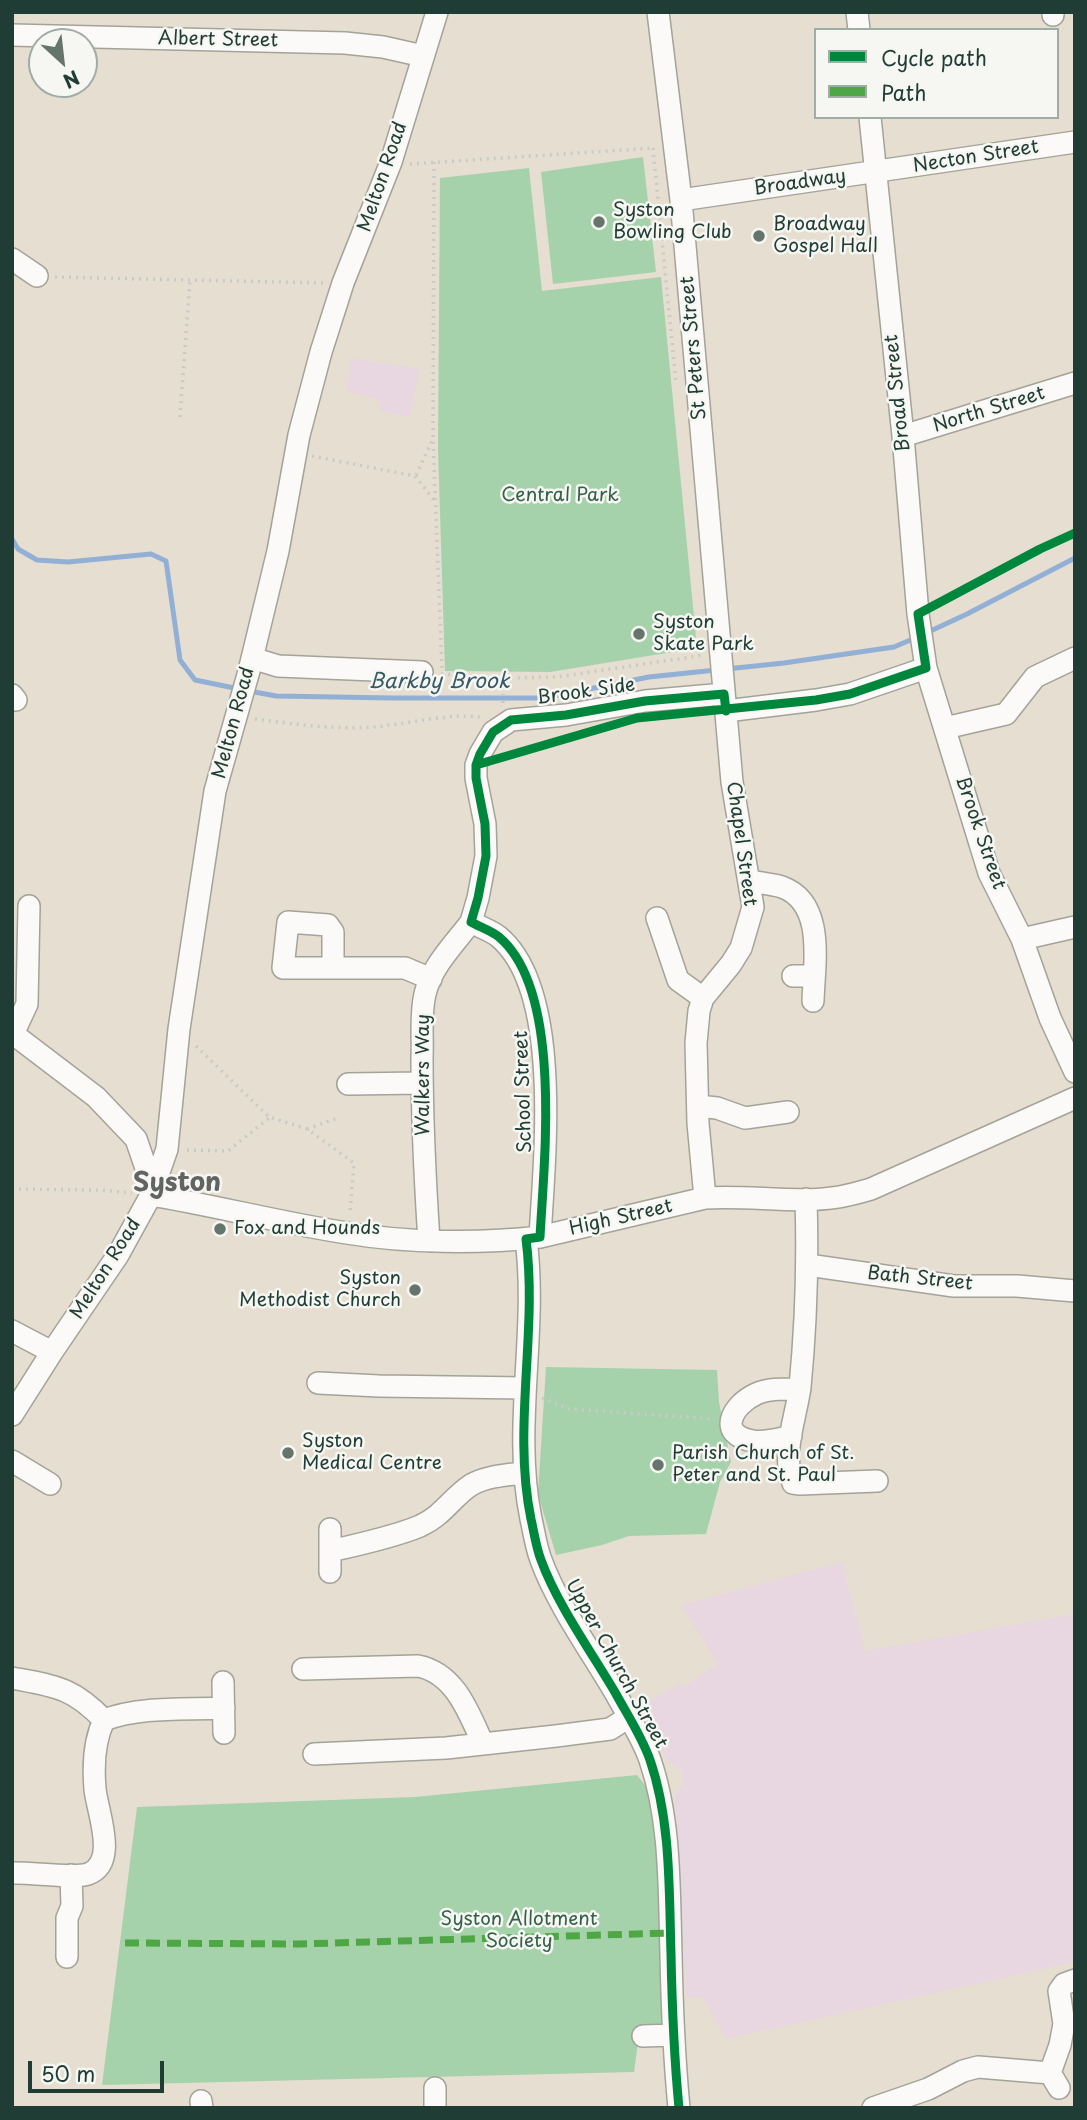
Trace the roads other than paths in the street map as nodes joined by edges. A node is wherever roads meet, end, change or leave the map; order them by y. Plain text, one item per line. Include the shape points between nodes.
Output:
1 (437, 12) edge
2 (658, 12) edge
3 (12, 36) edge
4 (423, 55) junction
5 (870, 119) edge
6 (1075, 142) edge
7 (876, 173) junction
8 (681, 200) junction
9 (12, 259) edge
10 (37, 276) road end
11 (1075, 383) edge
12 (903, 436) junction
13 (1075, 658) edge
14 (250, 664) junction
15 (926, 668) junction
16 (425, 673) road end
17 (725, 697) junction
18 (945, 728) junction
19 (750, 881) junction
20 (29, 906) dead end
21 (657, 918) dead end
22 (471, 922) junction
23 (1075, 927) edge
24 (1022, 939) junction
25 (333, 967) dead end
26 (431, 979) junction
27 (703, 998) junction
28 (813, 1001) dead end
29 (12, 1033) edge
30 (1075, 1072) edge
31 (422, 1083) junction
32 (348, 1084) dead end
33 (1075, 1098) edge
34 (698, 1106) junction
35 (788, 1112) dead end
36 (151, 1195) junction
37 (705, 1198) junction
38 (806, 1199) junction
39 (533, 1238) junction
40 (429, 1241) junction
41 (808, 1265) junction
42 (1075, 1291) edge
43 (12, 1332) edge
44 (52, 1352) junction
45 (318, 1383) dead end
46 (525, 1388) junction
47 (800, 1389) junction
48 (12, 1415) edge
49 (791, 1436) junction
50 (12, 1461) edge
51 (524, 1473) junction
52 (877, 1481) dead end
53 (50, 1484) dead end
54 (330, 1529) dead end
55 (303, 1669) dead end
56 (12, 1678) edge
57 (223, 1682) dead end
58 (224, 1708) junction
59 (629, 1717) junction
60 (104, 1720) junction
61 (224, 1733) dead end
62 (484, 1744) junction
63 (314, 1754) dead end
64 (12, 1873) edge
65 (71, 1875) junction
66 (67, 1956) dead end
67 (1075, 1980) edge
68 (672, 2035) junction
69 (643, 2036) dead end
70 (679, 2108) edge
71 (873, 2108) edge

1 - 4 street, Melton Road
2 - 8 street, St Peters Street
3 - 4 street, Albert Street via 345,43
4 - 14 street, Melton Road via 391,162 321,352
5 - 7 street, Broad Street
6 - 7 street, Necton Street
7 - 8 street, Broadway
7 - 12 street, Broad Street
8 - 17 street, St Peters Street
9 - 10 street
11 - 12 street, North Street
12 - 15 street, Broad Street
13 - 18 street via 1035,677 1006,714
14 - 16 street
14 - 36 street, Melton Road via 215,791 179,1029 167,1149
15 - 17 street, Brook Side via 850,694 816,700
15 - 18 street, Brook Street
17 - 19 street, Chapel Street via 732,782
17 - 22 street, Brook Side via 645,701 566,715 507,719 494,732 476,765 486,856
18 - 24 street, Brook Street via 989,873
19 - 27 street, Chapel Street via 753,907 741,948
19 - 28 street via 781,887 803,901 822,935 803,976
20 - 29 street via 27,1004
21 - 27 street via 678,980
22 - 26 street, Walkers Way
22 - 39 street, School Street via 499,937 515,957 529,983 540,1023 545,1138
23 - 24 street
24 - 30 street, Brook Street
25 - 26 street via 405,968
26 - 31 street, Walkers Way via 423,1016
27 - 34 street, Chapel Street via 696,1043
29 - 36 street via 96,1097 136,1139
31 - 32 street
31 - 40 street, Walkers Way
33 - 38 street, High Street via 872,1189
34 - 35 street via 746,1118
34 - 37 street, Chapel Street
36 - 40 street, High Street via 349,1234
36 - 44 street, Melton Road via 118,1255
37 - 38 street, High Street
37 - 39 street, High Street
38 - 41 street
39 - 40 street, High Street
39 - 46 street, Upper Church Street
41 - 42 street, Bath Street via 954,1286
41 - 47 street
43 - 44 street
44 - 48 street, Melton Road
45 - 46 street
46 - 51 street, Upper Church Street
47 - 49 street
47 - 49 street via 754,1395 734,1411 730,1421 732,1431 750,1441
49 - 52 street via 789,1473 793,1483
50 - 53 street
51 - 54 street via 473,1484 441,1514 330,1562
51 - 59 street, Upper Church Street via 541,1560
55 - 62 street via 429,1668 456,1689
56 - 60 street via 69,1691
57 - 58 street
58 - 60 street via 145,1711
58 - 61 street
59 - 62 street via 610,1729
59 - 68 street, Upper Church Street via 648,1756 661,1801 670,1912
60 - 65 street via 97,1735 94,1765 104,1832 102,1861 88,1874
62 - 63 street
64 - 65 street
65 - 66 street
67 - 71 street via 1059,1991 1064,2024 1055,2072 978,2067
68 - 69 street
68 - 70 street, Upper Church Street

